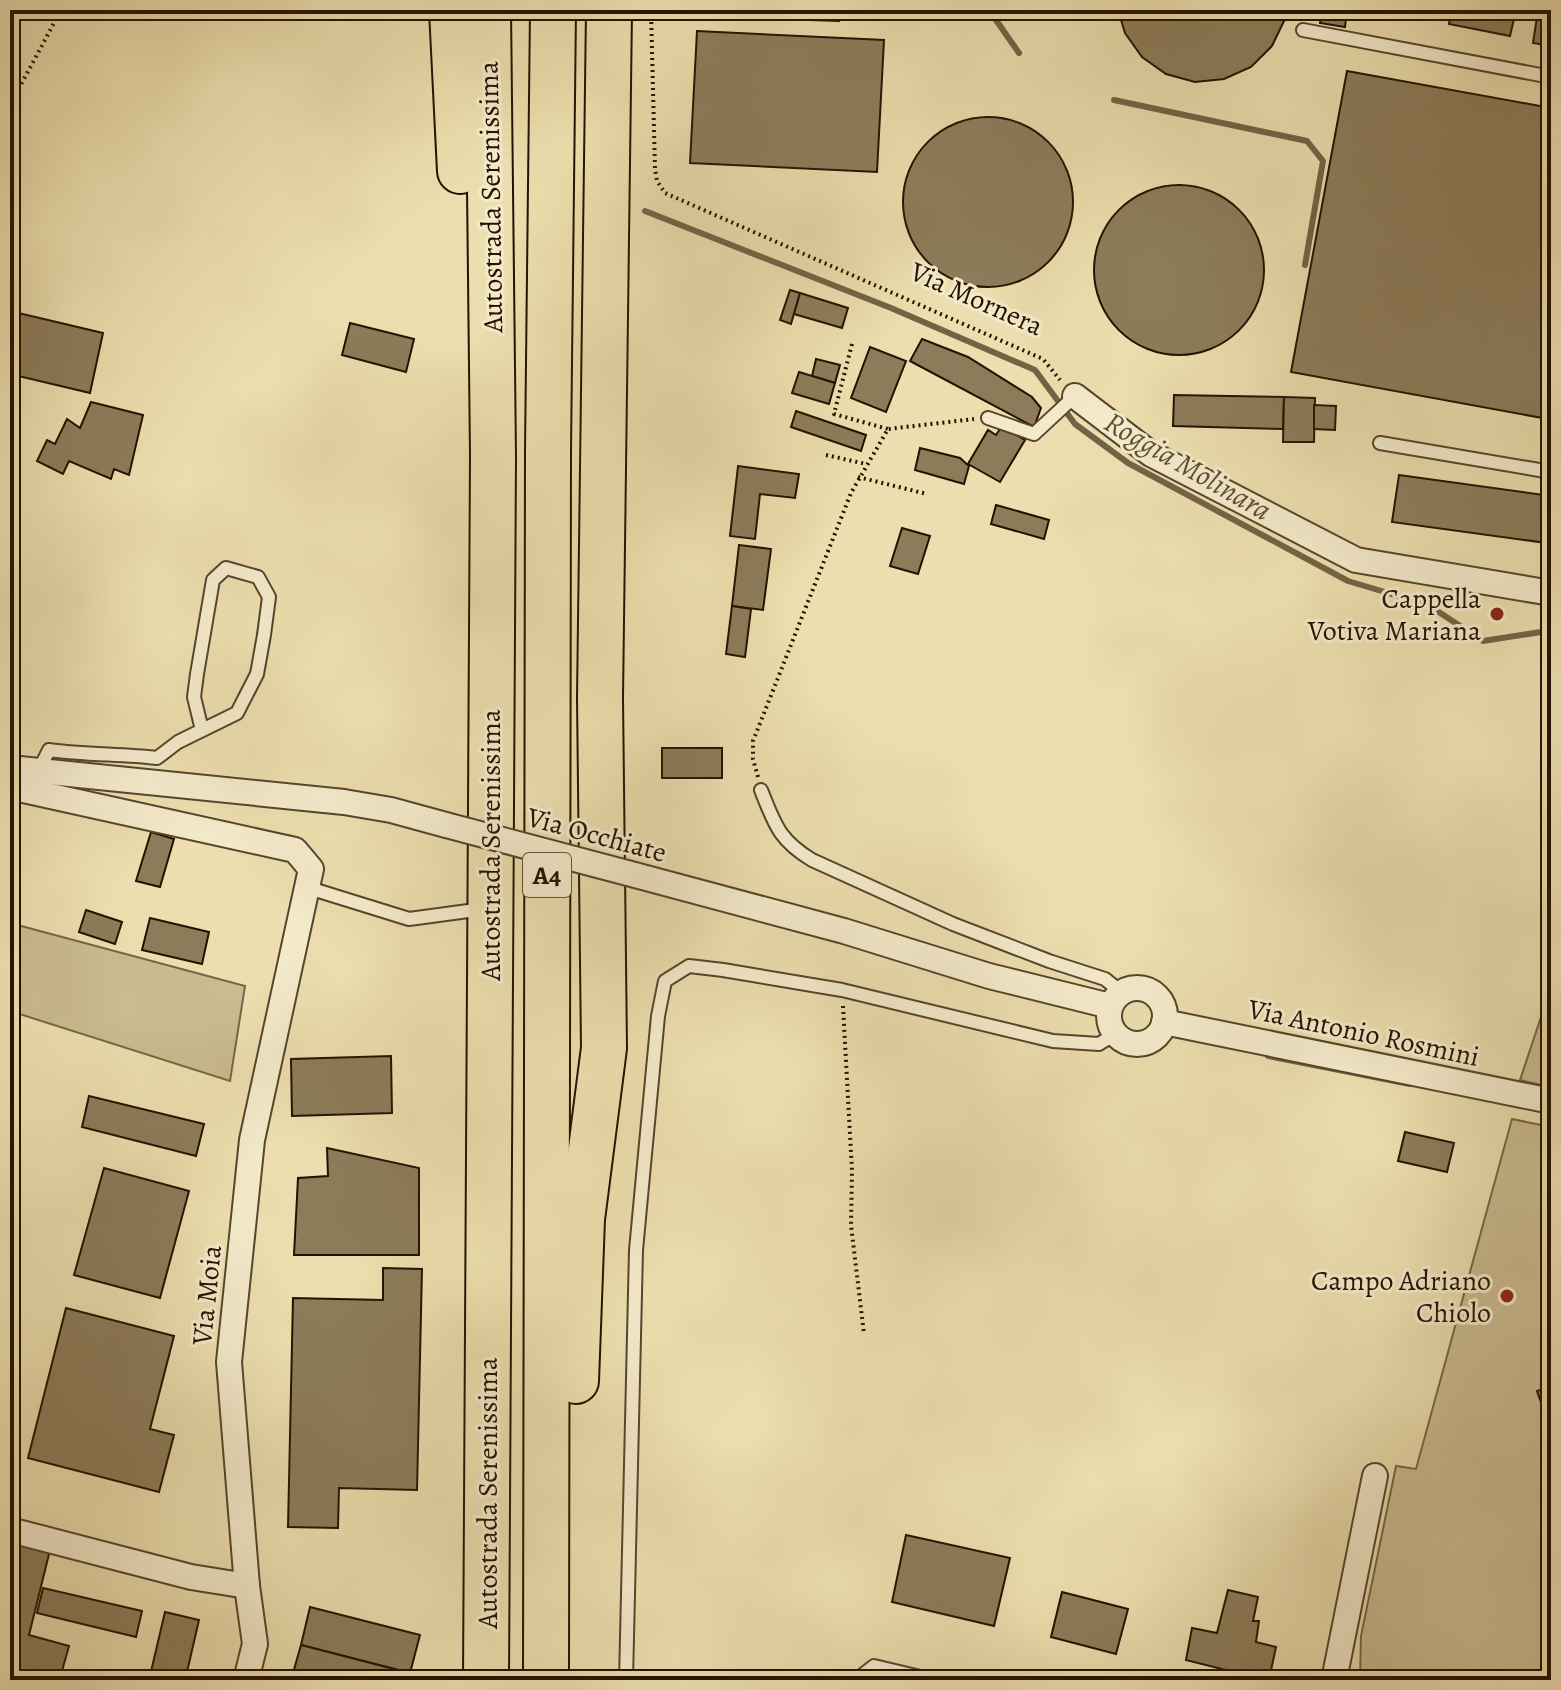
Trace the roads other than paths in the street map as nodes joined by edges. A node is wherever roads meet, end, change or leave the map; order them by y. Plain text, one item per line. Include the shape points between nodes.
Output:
1 (452, 10) edge
2 (488, 10) edge
3 (553, 10) edge
4 (609, 10) edge
5 (1303, 30) dead end
6 (1551, 77) edge
7 (1070, 401) joint
8 (988, 418) road end
9 (1380, 443) dead end
10 (1551, 472) edge
11 (1551, 593) edge
12 (202, 730) junction
13 (10, 768) edge
14 (39, 770) junction
15 (10, 787) edge
16 (761, 790) road end
17 (309, 888) junction
18 (490, 908) junction
19 (1116, 999) junction
20 (1164, 1022) junction
21 (1115, 1034) junction
22 (1551, 1101) edge
23 (1375, 1476) dead end
24 (10, 1530) edge
25 (247, 1586) junction
26 (546, 1662) edge
27 (246, 1680) edge
28 (486, 1680) edge
29 (626, 1680) edge
30 (856, 1680) edge
31 (933, 1680) edge
32 (1334, 1680) edge

1 - 18 highway via 464,291 467,735
2 - 18 highway, Autostrada Serenissima / A4 via 493,456
3 - 26 highway, Autostrada Serenissima / A4
4 - 26 highway via 600,698 604,1048 582,1219 576,1508
5 - 6 lane
7 - 8 lane via 1034,434
7 - 11 street via 1151,454 1356,560
9 - 10 lane
12 - 12 lane via 237,713 257,674 264,635 269,597 258,577 226,568 213,580 197,674 194,697
12 - 14 lane via 157,758 49,750
13 - 14 street, Via Occhiate
14 - 19 street, Via Occhiate, bridge via 391,810 844,931 989,976
15 - 17 street via 295,850 311,869
16 - 19 lane via 777,830 791,848 953,924 1105,979
17 - 18 lane via 409,919
17 - 25 street, Via Moia via 252,1140 229,1362
18 - 28 highway, Autostrada Serenissima / A4
19 - 20 street via 1139,988 1156,995
19 - 21 street via 1109,1021
20 - 21 street via 1155,1037 1139,1044
20 - 22 street, Via Antonio Rosmini
21 - 29 lane via 1099,1044 1053,1041 842,990 689,966 665,981 636,1250
23 - 32 street
24 - 25 street via 191,1577
25 - 27 street, Via Moia via 255,1644
30 - 31 lane via 874,1666

